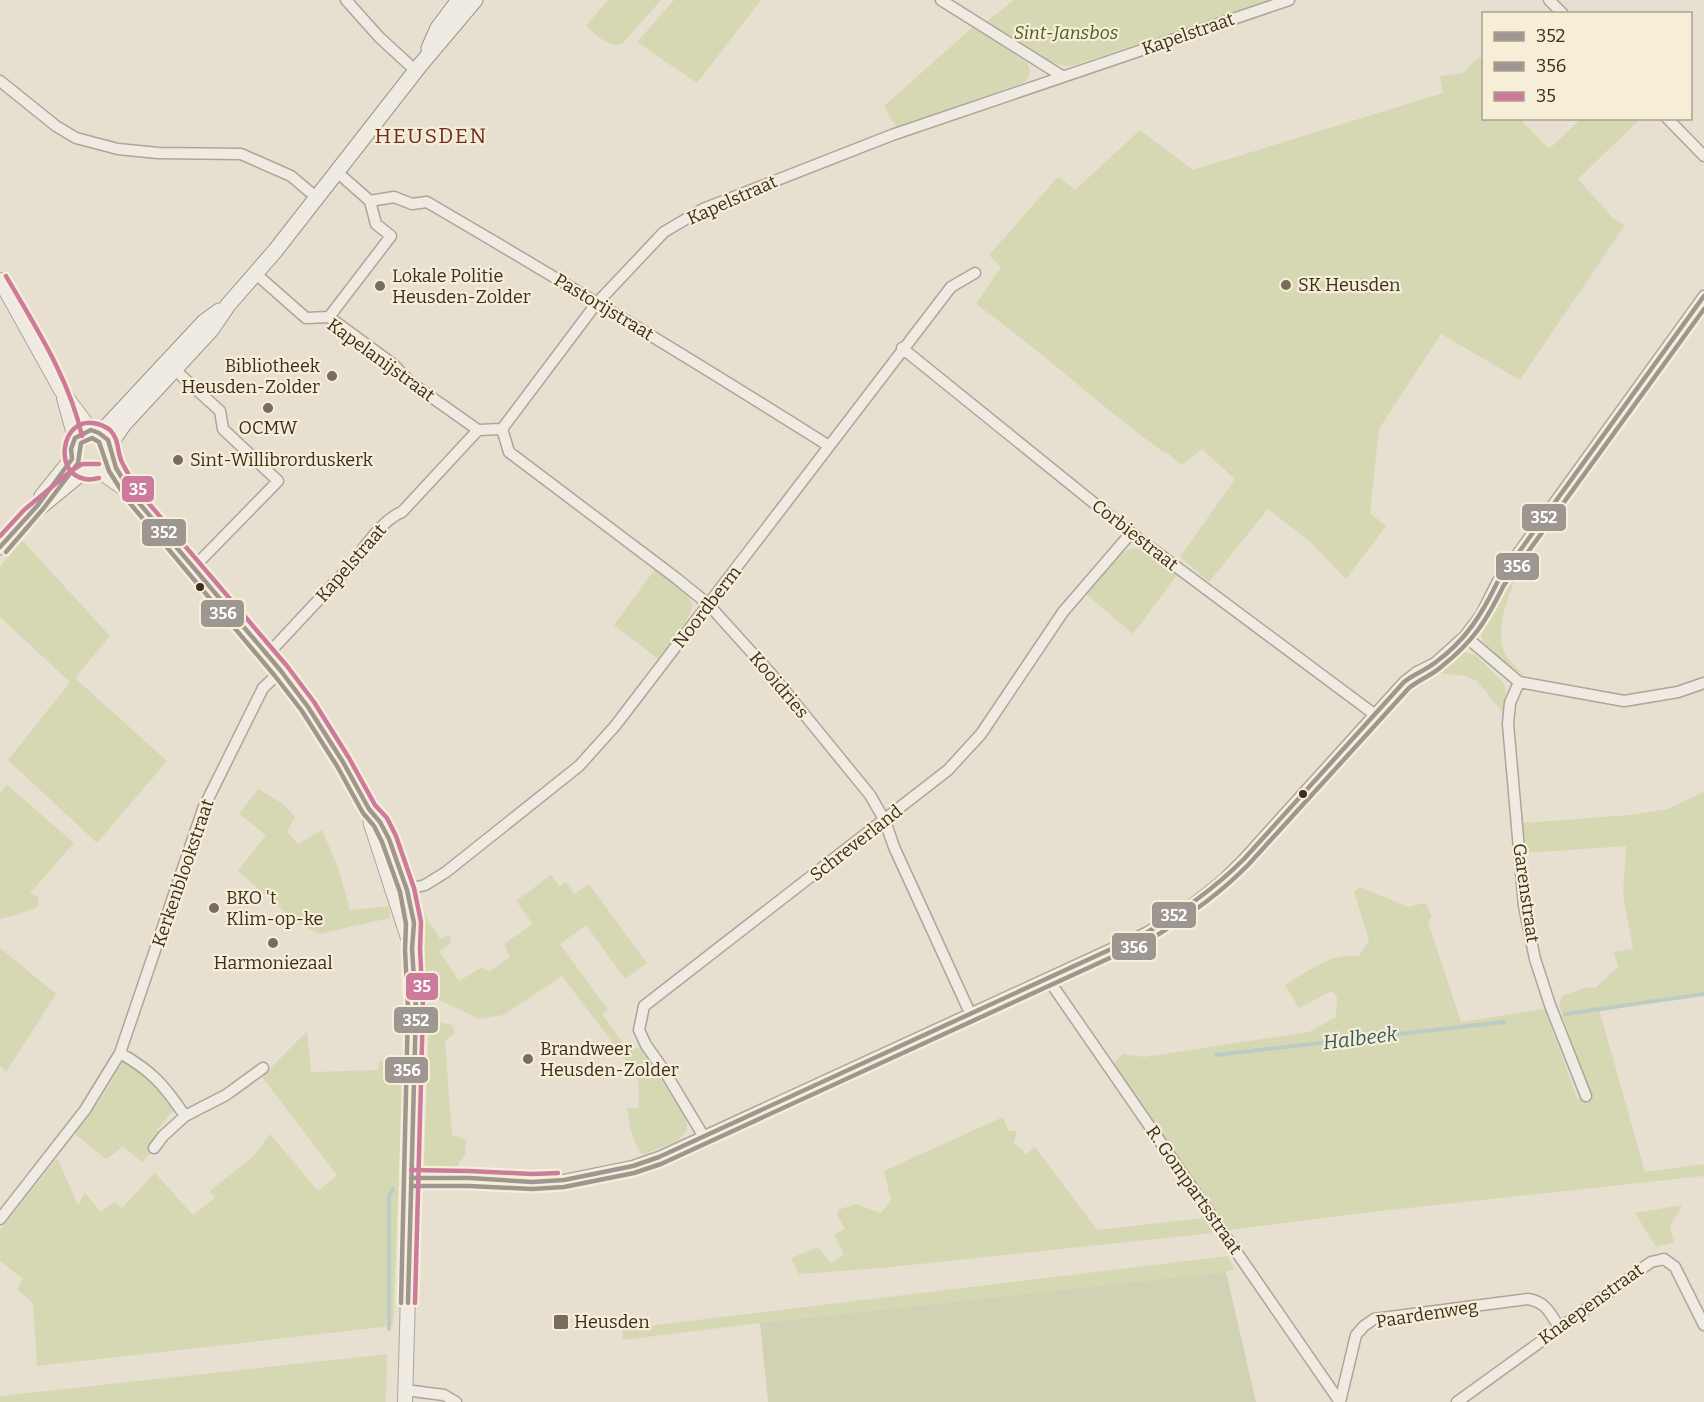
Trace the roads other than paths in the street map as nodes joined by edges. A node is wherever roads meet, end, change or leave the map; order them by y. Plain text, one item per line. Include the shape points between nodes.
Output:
1 (346, 0) edge
2 (459, 0) edge
3 (475, 0) edge
4 (941, 0) edge
5 (1289, 0) edge
6 (1549, 0) edge
7 (1561, 12) edge
8 (418, 68) junction
9 (1062, 76) junction
10 (0, 81) edge
11 (1669, 120) edge
12 (1704, 156) edge
13 (337, 172) junction
14 (317, 198) junction
15 (370, 201) junction
16 (975, 273) dead end
17 (256, 274) junction
18 (0, 280) edge
19 (1704, 296) edge
20 (228, 304) junction
21 (596, 304) junction
22 (329, 317) junction
23 (902, 348) junction
24 (175, 370) junction
25 (61, 390) junction
26 (502, 429) junction
27 (478, 430) junction
28 (95, 431) junction
29 (75, 438) junction
30 (829, 446) junction
31 (111, 450) junction
32 (72, 459) junction
33 (91, 471) junction
34 (134, 497) junction
35 (29, 516) junction
36 (1131, 532) junction
37 (0, 547) edge
38 (194, 567) junction
39 (708, 604) junction
40 (1465, 636) junction
41 (267, 655) junction
42 (281, 671) junction
43 (1519, 682) junction
44 (1704, 683) edge
45 (1374, 714) junction
46 (885, 821) junction
47 (401, 891) junction
48 (1048, 979) junction
49 (970, 1013) junction
50 (120, 1053) junction
51 (264, 1068) dead end
52 (1586, 1096) dead end
53 (185, 1116) junction
54 (704, 1137) junction
55 (154, 1148) dead end
56 (411, 1178) junction
57 (0, 1219) edge
58 (1704, 1325) edge
59 (1559, 1327) junction
60 (405, 1396) edge
61 (456, 1402) edge
62 (1340, 1402) edge
63 (1457, 1402) edge

1 - 8 street via 379,37
2 - 8 main road via 438,28
3 - 8 main road
4 - 9 street
5 - 9 street, Kapelstraat
6 - 7 street
8 - 13 main road
9 - 21 street, Kapelstraat via 892,135 703,209 664,232
10 - 14 street via 76,138 158,153 241,154 291,177
11 - 12 street
13 - 14 main road
13 - 15 street
14 - 17 main road
15 - 21 street, Pastorijstraat via 394,197 412,204 427,202
15 - 22 street via 376,224 391,236
16 - 23 street, Noordberm via 951,287
17 - 20 main road
17 - 22 street, Kapelanijstraat via 306,318
18 - 25 street
19 - 40 street via 1498,581
20 - 24 main road via 211,330
20 - 28 main road via 204,322 112,421
21 - 26 street, Kapelstraat
21 - 30 street, Pastorijstraat
22 - 27 street, Kapelanijstraat
23 - 30 street, Noordberm
23 - 36 street, Corbiestraat
24 - 31 main road via 124,424
24 - 38 street via 220,411 223,429 278,481
25 - 28 street
25 - 29 street
26 - 27 street
26 - 39 street, Kooidries via 509,452
27 - 41 street, Kapelstraat via 402,512 387,522
28 - 29 main road
28 - 31 main road
29 - 32 main road
30 - 39 street, Noordberm
31 - 33 main road via 105,466
31 - 34 street
32 - 33 main road
32 - 35 main road
33 - 34 street
33 - 35 main road
34 - 38 street
35 - 37 main road
36 - 45 street, Corbiestraat
36 - 46 street, Schreverland via 1063,612 981,734 948,770
38 - 41 street
39 - 46 street, Kooidries via 773,676 870,795
39 - 47 street, Noordberm via 615,726 579,766 446,872 425,885
40 - 43 street
40 - 45 street via 1435,663 1404,682
41 - 42 street
42 - 47 street via 308,707 369,809 371,824
42 - 50 street, Kerkenblookstraat via 263,688 203,809
43 - 44 street via 1624,701 1678,692
43 - 52 street, Garenstraat via 1510,703 1508,724 1524,906 1535,960
45 - 48 street via 1223,880 1146,933
46 - 49 street, Kooidries
46 - 54 street, Schreverland via 644,1006 639,1030
47 - 56 street via 403,925 412,949 417,1008
48 - 49 street
48 - 62 street, R. Gompartsstraat
49 - 54 street
50 - 53 street via 156,1078
50 - 57 street, Kerkenblookstraat via 86,1110
51 - 53 street via 226,1095
53 - 55 street
54 - 56 street via 633,1166 564,1180
56 - 60 street
58 - 59 street, Knaepenstraat via 1675,1267 1664,1259 1651,1262
59 - 62 street, Paardenweg via 1545,1306 1528,1299 1374,1318 1356,1335
59 - 63 street, Knaepenstraat
60 - 61 street via 444,1395

